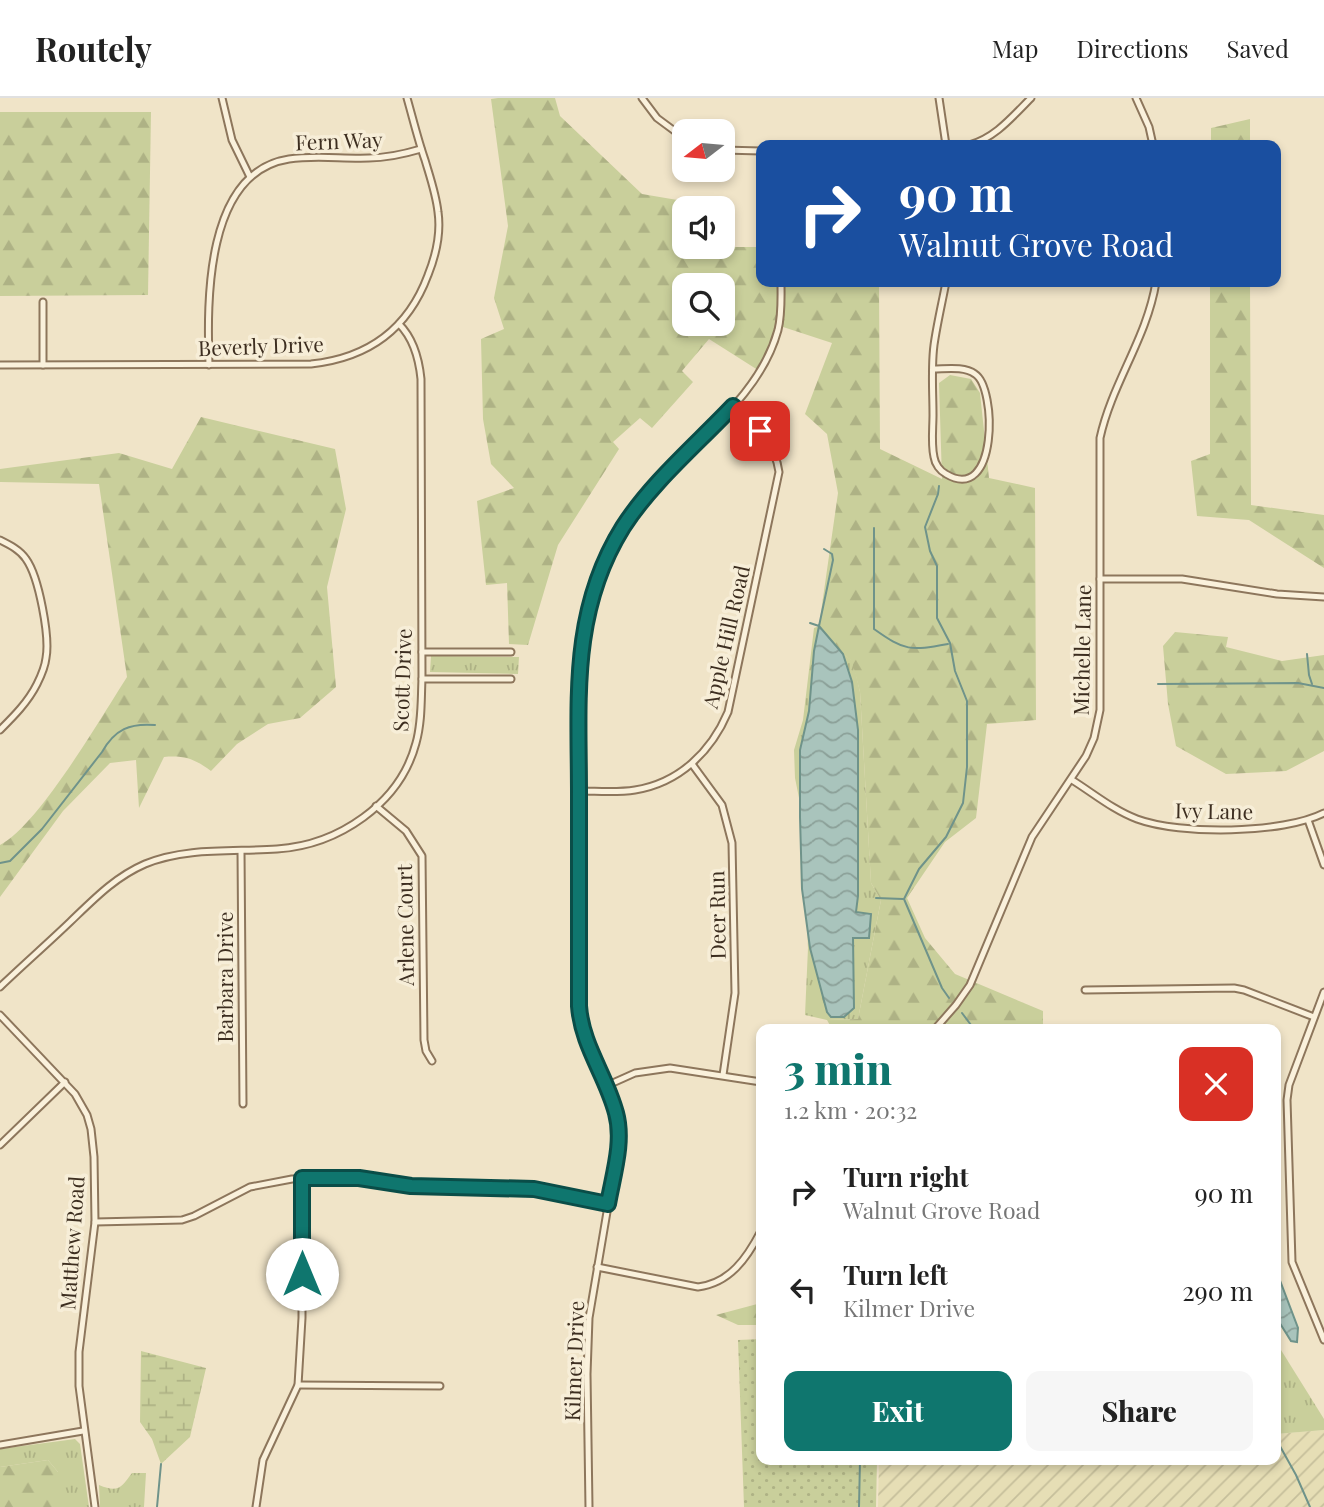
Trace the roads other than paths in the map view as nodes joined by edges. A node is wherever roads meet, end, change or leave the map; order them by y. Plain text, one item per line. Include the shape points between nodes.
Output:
1 (222, 98) edge
2 (407, 98) edge
3 (642, 98) edge
4 (940, 98) edge
5 (1031, 98) edge
6 (1136, 98) edge
7 (672, 129) edge
8 (945, 140) edge
9 (982, 140) edge
10 (1152, 140) edge
11 (421, 149) junction
12 (735, 150) edge
13 (756, 151) edge
14 (250, 177) junction
15 (781, 287) edge
16 (945, 287) edge
17 (1155, 287) edge
18 (43, 302) dead end
19 (399, 324) junction
20 (0, 365) edge
21 (43, 365) junction
22 (209, 365) junction
23 (933, 369) junction
24 (733, 406) junction
25 (0, 540) edge
26 (1100, 579) junction
27 (1324, 597) edge
28 (422, 652) junction
29 (511, 652) dead end
30 (422, 679) junction
31 (511, 679) dead end
32 (0, 730) edge
33 (692, 764) junction
34 (1072, 780) junction
35 (579, 791) junction
36 (376, 806) junction
37 (1324, 813) edge
38 (1308, 820) junction
39 (242, 851) junction
40 (1324, 865) edge
41 (0, 987) edge
42 (1085, 990) dead end
43 (1324, 992) edge
44 (0, 1015) edge
45 (1314, 1017) junction
46 (939, 1024) edge
47 (432, 1061) dead end
48 (723, 1075) junction
49 (756, 1081) edge
50 (65, 1082) junction
51 (606, 1086) junction
52 (243, 1104) dead end
53 (0, 1145) edge
54 (302, 1178) junction
55 (608, 1204) junction
56 (95, 1222) junction
57 (756, 1240) edge
58 (597, 1267) junction
59 (1324, 1340) edge
60 (298, 1385) junction
61 (440, 1386) dead end
62 (83, 1431) junction
63 (0, 1445) edge
64 (95, 1507) edge
65 (256, 1507) edge
66 (589, 1507) edge

1 - 14 street via 232,140
2 - 11 street, Beverly Drive
3 - 7 street
4 - 8 street
5 - 9 street
6 - 10 street
11 - 14 street, Fern Way via 387,157 287,159
11 - 19 street, Beverly Drive via 439,212 439,229 422,291
12 - 13 street
14 - 22 street, Fern Way via 226,212 212,269
15 - 24 street, Kilmer Drive via 774,343 753,382
16 - 23 street
17 - 26 street, Michelle Lane via 1149,315 1100,438
18 - 21 street
19 - 22 street, Beverly Drive via 370,347 341,359
19 - 28 street, Scott Drive via 410,336 422,379
20 - 21 street, Beverly Drive
21 - 22 street, Beverly Drive
23 - 23 street via 934,458 947,476 972,475 987,452 986,389 969,371
24 - 33 street, Apple Hill Road via 770,442 778,481 728,712 718,733
24 - 35 street, Kilmer Drive via 645,497 604,562 587,610 580,654
25 - 32 street via 26,558 33,572 47,657 21,709
26 - 27 street via 1182,579
26 - 34 street, Michelle Lane via 1100,710 1094,738
28 - 29 street
28 - 30 street, Scott Drive
30 - 31 street
30 - 36 street, Scott Drive via 416,743 401,774
33 - 35 street, Apple Hill Road via 645,788
33 - 48 street, Deer Run via 722,805 732,843 735,993
34 - 38 street, Ivy Lane via 1124,813 1164,827 1268,829
34 - 46 street, Michelle Lane via 1032,837 970,985
35 - 51 street, Kilmer Drive via 580,1021
36 - 39 street, Scott Drive via 348,828 315,841
36 - 47 street, Arlene Court via 406,831 422,856 424,1040
37 - 38 street, Ivy Lane
38 - 40 street
39 - 41 street, Scott Drive via 175,855 122,875
39 - 52 street, Barbara Drive
42 - 45 street via 1234,988
43 - 45 street
44 - 50 street, Matthew Road
45 - 59 street via 1287,1100 1290,1248
48 - 49 street
48 - 51 street via 659,1068
50 - 53 street
50 - 56 street, Matthew Road via 91,1129
51 - 55 street, Kilmer Drive via 619,1127
54 - 55 street via 534,1189
54 - 56 street via 250,1187 182,1220
54 - 60 street
55 - 58 street, Kilmer Drive
56 - 62 street, Matthew Road via 79,1352
57 - 58 street via 733,1272 698,1287
58 - 66 street, Kilmer Drive via 587,1374
60 - 61 street
60 - 65 street via 263,1460
62 - 63 street
62 - 64 street, Matthew Road

